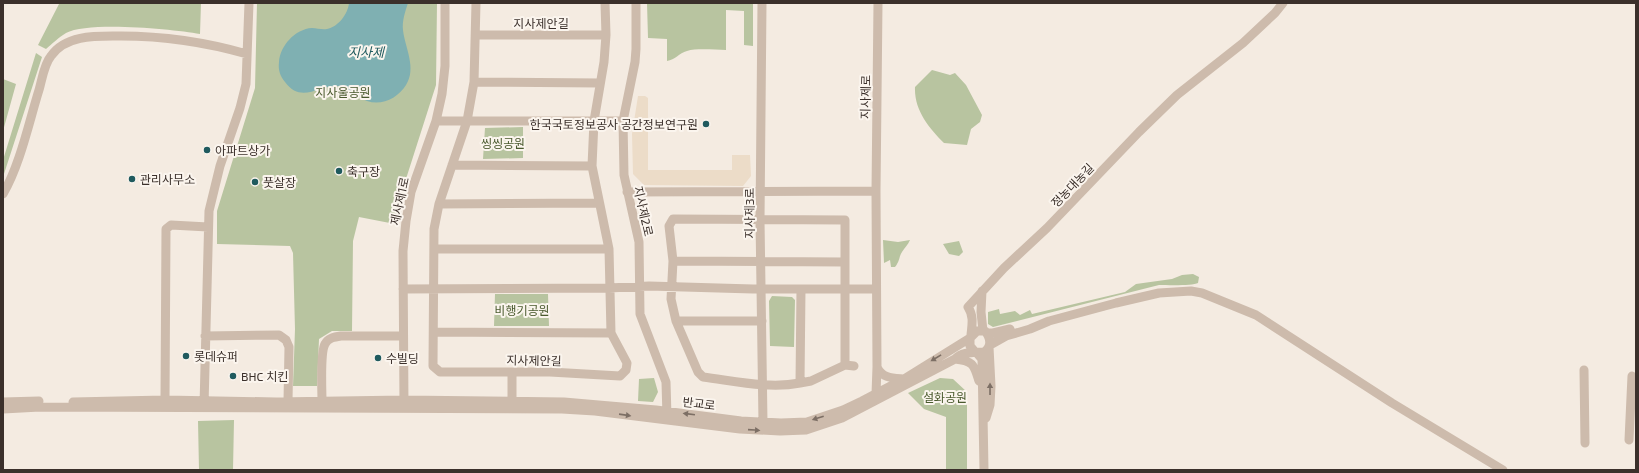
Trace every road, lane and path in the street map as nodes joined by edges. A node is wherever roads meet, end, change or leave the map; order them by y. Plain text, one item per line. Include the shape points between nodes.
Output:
1 (249, 3) edge
2 (445, 3) edge
3 (476, 3) edge
4 (605, 3) edge
5 (636, 3) edge
6 (762, 3) edge
7 (878, 3) edge
8 (1283, 3) edge
9 (476, 35) junction
10 (606, 35) junction
11 (247, 54) junction
12 (474, 82) junction
13 (600, 83) junction
14 (436, 121) junction
15 (467, 121) junction
16 (594, 121) junction
17 (623, 121) junction
18 (452, 165) junction
19 (592, 166) junction
20 (761, 191) junction
21 (876, 191) junction
22 (627, 192) junction
23 (3, 194) edge
24 (599, 203) junction
25 (439, 204) junction
26 (760, 220) junction
27 (208, 227) junction
28 (434, 249) junction
29 (609, 249) junction
30 (673, 261) junction
31 (762, 262) junction
32 (844, 262) junction
33 (433, 288) junction
34 (610, 288) junction
35 (639, 288) junction
36 (672, 288) junction
37 (403, 289) junction
38 (762, 289) junction
39 (801, 289) junction
40 (844, 289) junction
41 (876, 289) junction
42 (982, 291) junction
43 (970, 305) junction
44 (981, 312) junction
45 (1049, 320) junction
46 (676, 321) junction
47 (762, 321) junction
48 (434, 332) junction
49 (985, 332) junction
50 (611, 333) junction
51 (205, 336) junction
52 (403, 336) junction
53 (971, 337) junction
54 (989, 346) junction
55 (976, 352) junction
56 (955, 360) junction
57 (877, 368) junction
58 (1584, 370) dead end
59 (512, 372) junction
60 (1632, 376) dead end
61 (904, 379) junction
62 (800, 383) junction
63 (762, 384) junction
64 (982, 386) junction
65 (876, 394) junction
66 (165, 400) junction
67 (288, 401) junction
68 (322, 401) junction
69 (512, 401) junction
70 (3, 402) edge
71 (204, 403) junction
72 (404, 404) junction
73 (3, 409) edge
74 (667, 416) junction
75 (762, 422) junction
76 (984, 428) junction
77 (1629, 440) dead end
78 (1585, 443) dead end
79 (984, 470) edge
80 (1503, 470) edge

1 - 11 street
2 - 14 street, 제사제1로 via 444,78
3 - 9 street, 지사제안길
4 - 10 street, 지사제안길
5 - 17 street, 지사제2로 via 635,62
6 - 20 street, 지사제3로
7 - 21 street, 지사제로
8 - 42 street, 정농대농길 via 1243,43 1178,95 1139,132
9 - 10 street, 지사제안길
9 - 12 street, 지사제안길
10 - 13 street, 지사제안길
11 - 23 street via 216,45 168,37 90,36 67,43 50,56 21,152
11 - 27 street via 246,84 212,195
12 - 13 street
12 - 15 street, 지사제안길
13 - 16 street, 지사제안길
14 - 15 street
14 - 37 street, 제사제1로 via 411,192 403,251
15 - 16 street
15 - 18 street, 지사제안길
16 - 17 street
16 - 19 street, 지사제안길
17 - 22 street, 지사제2로 via 624,175
18 - 19 street
18 - 25 street, 지사제안길
19 - 24 street, 지사제안길
20 - 21 street
20 - 22 street
20 - 26 street, 지사제3로
21 - 41 street, 지사제로
22 - 35 street, 지사제2로 via 639,242
24 - 25 street
24 - 29 street, 지사제안길
25 - 28 street, 지사제안길 via 434,229
26 - 30 street via 673,219 669,226
26 - 31 street, 지사제3로
26 - 32 street via 845,220
27 - 51 street
27 - 66 street via 171,225 166,229
28 - 29 street
28 - 33 street, 지사제안길
29 - 34 street, 지사제안길
30 - 31 street
30 - 36 street
31 - 32 street
31 - 38 street, 지사제3로
32 - 40 street
33 - 34 street
33 - 37 street
33 - 48 street, 지사제안길
34 - 35 street
34 - 50 street, 지사제안길
35 - 36 street
35 - 74 street, 지사제2로 via 640,314 666,382
36 - 38 street
36 - 46 street via 671,299
37 - 52 street, 제사제1로
38 - 39 street
38 - 47 street, 지사제3로
39 - 40 street
39 - 62 street
40 - 41 street
40 - 62 street via 849,366
41 - 57 street, 지사제로
42 - 43 street, 정농대농길
42 - 44 street
43 - 44 street
43 - 53 street
44 - 49 street
45 - 49 street via 993,333
45 - 54 street via 1030,329 1002,337
45 - 80 street via 1159,293 1202,293 1256,315 1392,403
46 - 47 street
46 - 63 street via 698,372 704,377
47 - 63 street, 지사제3로
48 - 50 street
48 - 59 street, 지사제안길 via 433,366 436,370
49 - 53 street via 977,331
49 - 54 street via 990,338
50 - 59 street, 지사제안길 via 626,364 626,370 620,376
51 - 67 street via 279,335 286,340 289,347
51 - 71 street
52 - 68 street via 341,336 328,340 323,348
52 - 72 street, 제사제1로
53 - 55 street via 970,346
53 -> 61 street, 반교로
54 - 55 street via 984,352
76 -> 54 street via 990,404
55 - 56 street, 반교로 via 960,355
55 - 64 street via 982,360
56 - 64 street via 975,367
74 -> 56 street, 반교로 via 740,429 806,430 842,418
57 - 61 street via 883,376
57 - 65 street, 지사제로
58 - 78 street
59 - 69 street
60 - 77 street
61 - 65 street, 반교로
62 - 63 street
63 - 75 street, 지사제3로
64 - 76 street
65 -> 75 street, 반교로 via 843,410 807,422
66 - 70 street
66 - 71 street
67 - 68 street
67 - 71 street
68 - 72 street
69 - 72 street, 반교로
69 - 74 street, 반교로 via 596,404
71 - 72 street
71 - 73 street
72 -> 74 street, 반교로 via 562,408
75 -> 74 street, 반교로
76 - 79 street

